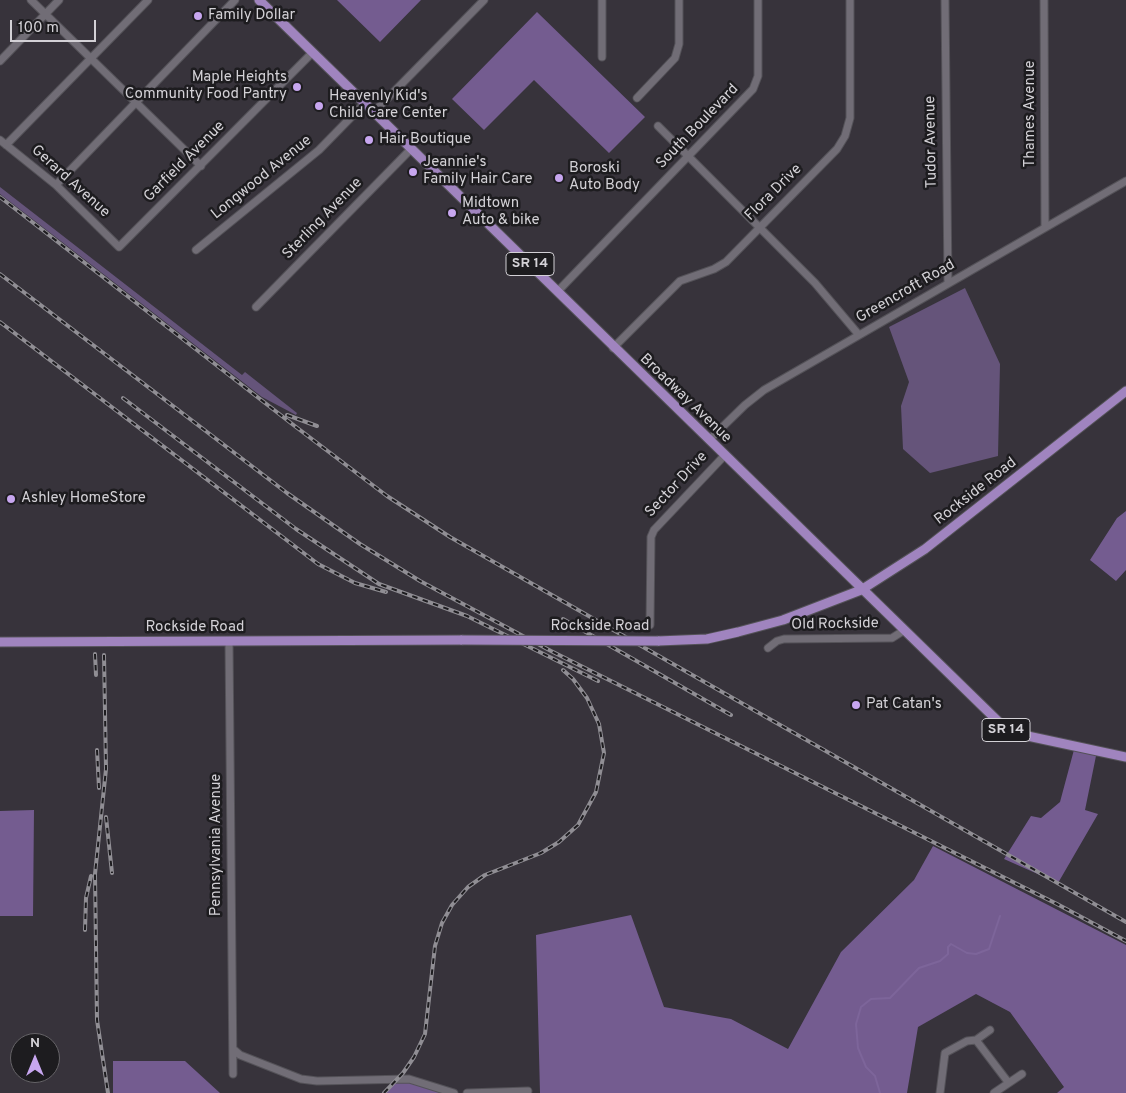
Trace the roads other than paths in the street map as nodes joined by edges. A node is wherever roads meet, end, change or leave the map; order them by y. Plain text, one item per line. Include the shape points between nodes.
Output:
1 (31, 0) edge
2 (59, 0) edge
3 (148, 0) edge
4 (235, 0) edge
5 (259, 0) edge
6 (484, 0) edge
7 (602, 0) edge
8 (679, 0) edge
9 (758, 0) edge
10 (850, 0) edge
11 (945, 0) edge
12 (1044, 0) edge
13 (45, 15) junction
14 (312, 53) junction
15 (602, 57) dead end
16 (91, 59) junction
17 (0, 60) edge
18 (637, 98) dead end
19 (135, 103) junction
20 (365, 103) junction
21 (374, 112) junction
22 (658, 126) dead end
23 (3, 142) edge
24 (411, 149) junction
25 (688, 157) junction
26 (201, 166) junction
27 (1126, 181) edge
28 (56, 184) junction
29 (760, 228) junction
30 (1044, 228) junction
31 (119, 247) joint
32 (196, 250) dead end
33 (948, 283) junction
34 (558, 291) junction
35 (256, 307) dead end
36 (859, 334) junction
37 (613, 348) junction
38 (1126, 391) edge
39 (709, 440) junction
40 (724, 456) junction
41 (861, 590) junction
42 (650, 625) dead end
43 (903, 630) junction
44 (229, 641) junction
45 (0, 642) edge
46 (768, 648) dead end
47 (1126, 757) edge
48 (990, 1030) dead end
49 (976, 1040) junction
50 (233, 1049) junction
51 (233, 1074) dead end
52 (1022, 1074) dead end
53 (1008, 1082) junction
54 (528, 1091) dead end
55 (454, 1093) edge
56 (466, 1093) edge
57 (940, 1093) edge
58 (994, 1093) edge

1 - 13 street
2 - 13 street
3 - 16 street
4 - 19 street
5 - 14 main road, Broadway Avenue / SR 14
6 - 21 street
7 - 15 street
8 - 18 street via 679,44 675,58
9 - 25 street, South Boulevard via 756,83
10 - 29 street, Flora Drive via 851,113 845,136 837,149
11 - 33 street, Tudor Avenue
12 - 30 street, Thames Avenue
13 - 16 street
13 - 17 street
14 - 20 main road, Broadway Avenue / SR 14
14 - 26 street, Garfield Avenue
16 - 19 street
16 - 23 street
19 - 26 street
19 - 28 street
20 - 21 main road, Broadway Avenue / SR 14
20 - 32 street, Longwood Avenue via 319,150
21 - 24 main road, Broadway Avenue / SR 14
22 - 25 street
23 - 28 street, Gerard Avenue
24 - 34 main road, Broadway Avenue / SR 14
24 - 35 street, Sterling Avenue
25 - 29 street
25 - 34 street, South Boulevard
26 - 31 street, Garfield Avenue
27 - 30 street, Greencroft Road
28 - 31 street, Gerard Avenue
29 - 36 street via 815,283
29 - 37 street, Flora Drive via 720,266 680,281
30 - 33 street, Greencroft Road
33 - 36 street, Greencroft Road
34 - 37 main road, Broadway Avenue / SR 14
36 - 39 street, Greencroft Road via 764,390
37 - 39 main road, Broadway Avenue / SR 14
38 - 41 main road, Rockside Road via 925,549
39 - 40 main road, Broadway Avenue / SR 14
40 - 41 main road, Broadway Avenue / SR 14
40 - 42 street, Sector Drive via 654,530 651,538
41 - 43 main road, Broadway Avenue / SR 14
41 - 44 main road, Rockside Road, bridge via 783,620 707,639
43 - 46 street, Old Rockside via 892,638 784,639
43 - 47 main road, Broadway Avenue / SR 14 via 1009,732
44 - 45 main road, Rockside Road
44 - 50 street, Pennsylvania Avenue
48 - 49 street
49 - 53 street
49 - 57 street via 967,1040 945,1053
50 - 51 street, Pennsylvania Avenue
50 - 55 street via 240,1055 301,1079 410,1079
52 - 53 street
53 - 58 street
54 - 56 street

